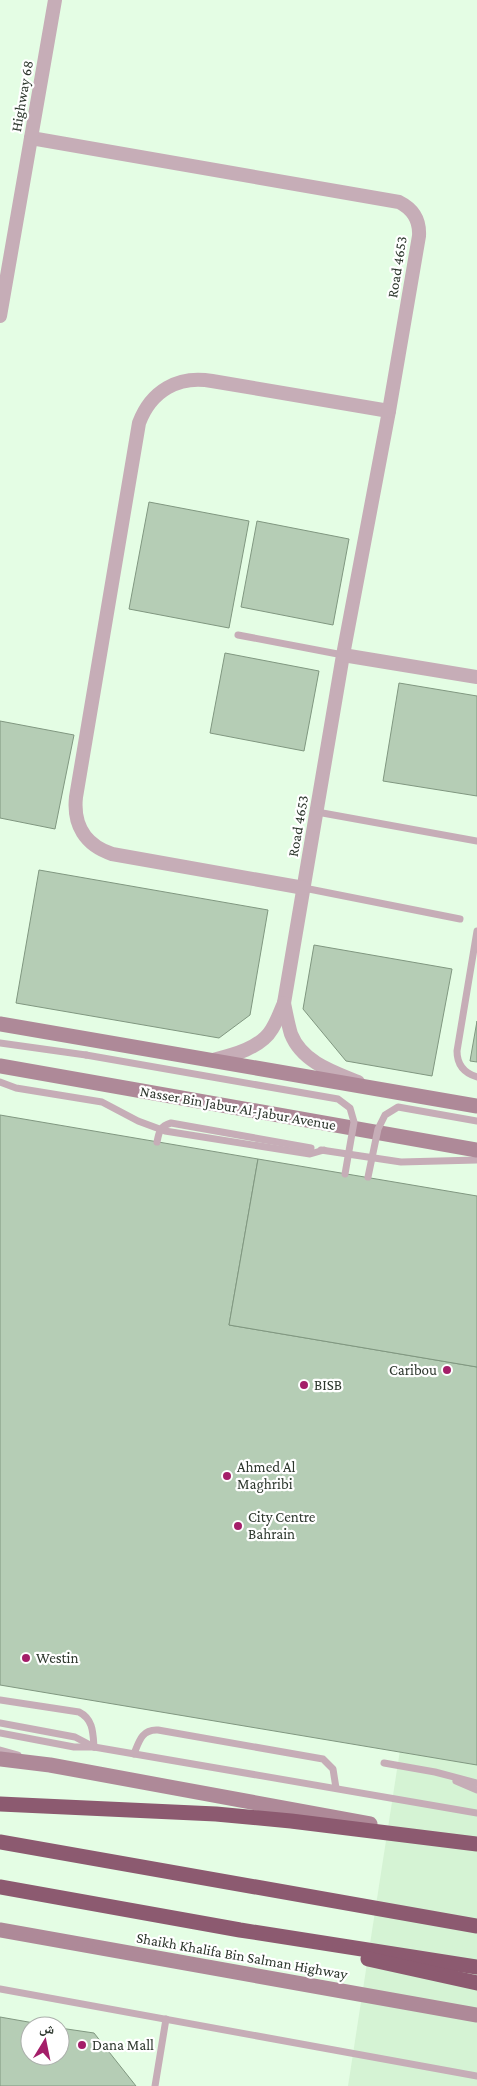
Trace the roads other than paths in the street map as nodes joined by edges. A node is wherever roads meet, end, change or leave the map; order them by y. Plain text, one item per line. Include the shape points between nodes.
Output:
1 (55, 0) edge
2 (31, 138) junction
3 (0, 310) edge
4 (389, 411) junction
5 (238, 635) dead end
6 (343, 654) junction
7 (477, 677) edge
8 (317, 812) junction
9 (477, 841) edge
10 (304, 888) junction
11 (460, 919) dead end
12 (477, 931) edge
13 (284, 1004) junction
14 (2, 1025) edge
15 (0, 1043) edge
16 (212, 1060) junction
17 (0, 1066) edge
18 (477, 1077) edge
19 (0, 1082) edge
20 (372, 1088) junction
21 (477, 1106) edge
22 (477, 1121) edge
23 (157, 1142) dead end
24 (324, 1150) junction
25 (477, 1150) edge
26 (477, 1160) edge
27 (345, 1174) dead end
28 (368, 1178) dead end
29 (0, 1700) edge
30 (0, 1723) edge
31 (0, 1733) edge
32 (94, 1747) junction
33 (0, 1750) edge
34 (134, 1754) junction
35 (0, 1759) edge
36 (384, 1763) dead end
37 (50, 1765) junction
38 (435, 1772) junction
39 (477, 1783) edge
40 (336, 1788) junction
41 (477, 1790) edge
42 (0, 1804) edge
43 (477, 1813) edge
44 (455, 1840) junction
45 (0, 1842) edge
46 (477, 1844) edge
47 (0, 1886) edge
48 (0, 1891) edge
49 (305, 1897) junction
50 (74, 1900) junction
51 (477, 1920) edge
52 (477, 1926) edge
53 (0, 1930) edge
54 (240, 1930) junction
55 (477, 1967) edge
56 (477, 1983) edge
57 (0, 1989) edge
58 (477, 2015) edge
59 (166, 2019) junction
60 (477, 2076) edge
61 (155, 2086) edge

1 - 2 street, Highway 68
2 - 3 street, Highway 68
2 - 4 street, Road 4653 via 406,205 418,222 419,236
4 - 6 street, Road 4653
4 - 10 street via 191,379 172,385 155,397 139,423 76,798 78,825 95,846 112,854
5 - 6 lane
6 - 7 street
6 - 8 street, Road 4653
8 - 9 lane
8 - 10 street, Road 4653
10 - 11 lane
10 - 13 street, Road 4653
12 - 18 lane via 457,1051 462,1068
13 - 16 street, Road 4653 via 271,1031 252,1047
13 - 20 street, Road 4653 via 292,1035 316,1064
14 - 16 main road
15 - 27 lane, bridge via 338,1099 350,1108 354,1122
16 - 20 main road
17 - 25 main road, Nasser Bin Jabur Al-Jabur Avenue
19 - 24 lane via 16,1088 102,1102 138,1121 165,1130 310,1154
20 - 21 main road
22 - 28 lane, bridge via 398,1108 385,1115 378,1129
23 - 24 lane, bridge via 163,1125 171,1123
24 - 26 lane via 402,1162
29 - 32 lane via 84,1714 91,1722
30 - 32 lane via 75,1737
31 - 32 lane
32 - 34 lane
33 - 37 lane
34 - 40 lane
34 - 40 lane via 142,1736 149,1730 158,1730 323,1759 333,1769
35 - 37 main road
36 - 38 lane
37 - 44 main road
38 - 39 lane
38 - 41 lane
40 - 43 lane
42 - 44 highway via 216,1814
44 - 46 highway
45 - 49 highway
47 - 50 highway, Shaikh Khalifa Bin Salman Highway
48 - 50 highway
49 - 51 highway
49 - 52 highway
50 - 54 highway, Shaikh Khalifa Bin Salman Highway
53 - 58 main road, Shaikh Khalifa Bin Salman Highway
54 - 55 highway, Shaikh Khalifa Bin Salman Highway
54 - 56 highway
57 - 59 lane
59 - 60 lane
59 - 61 lane

